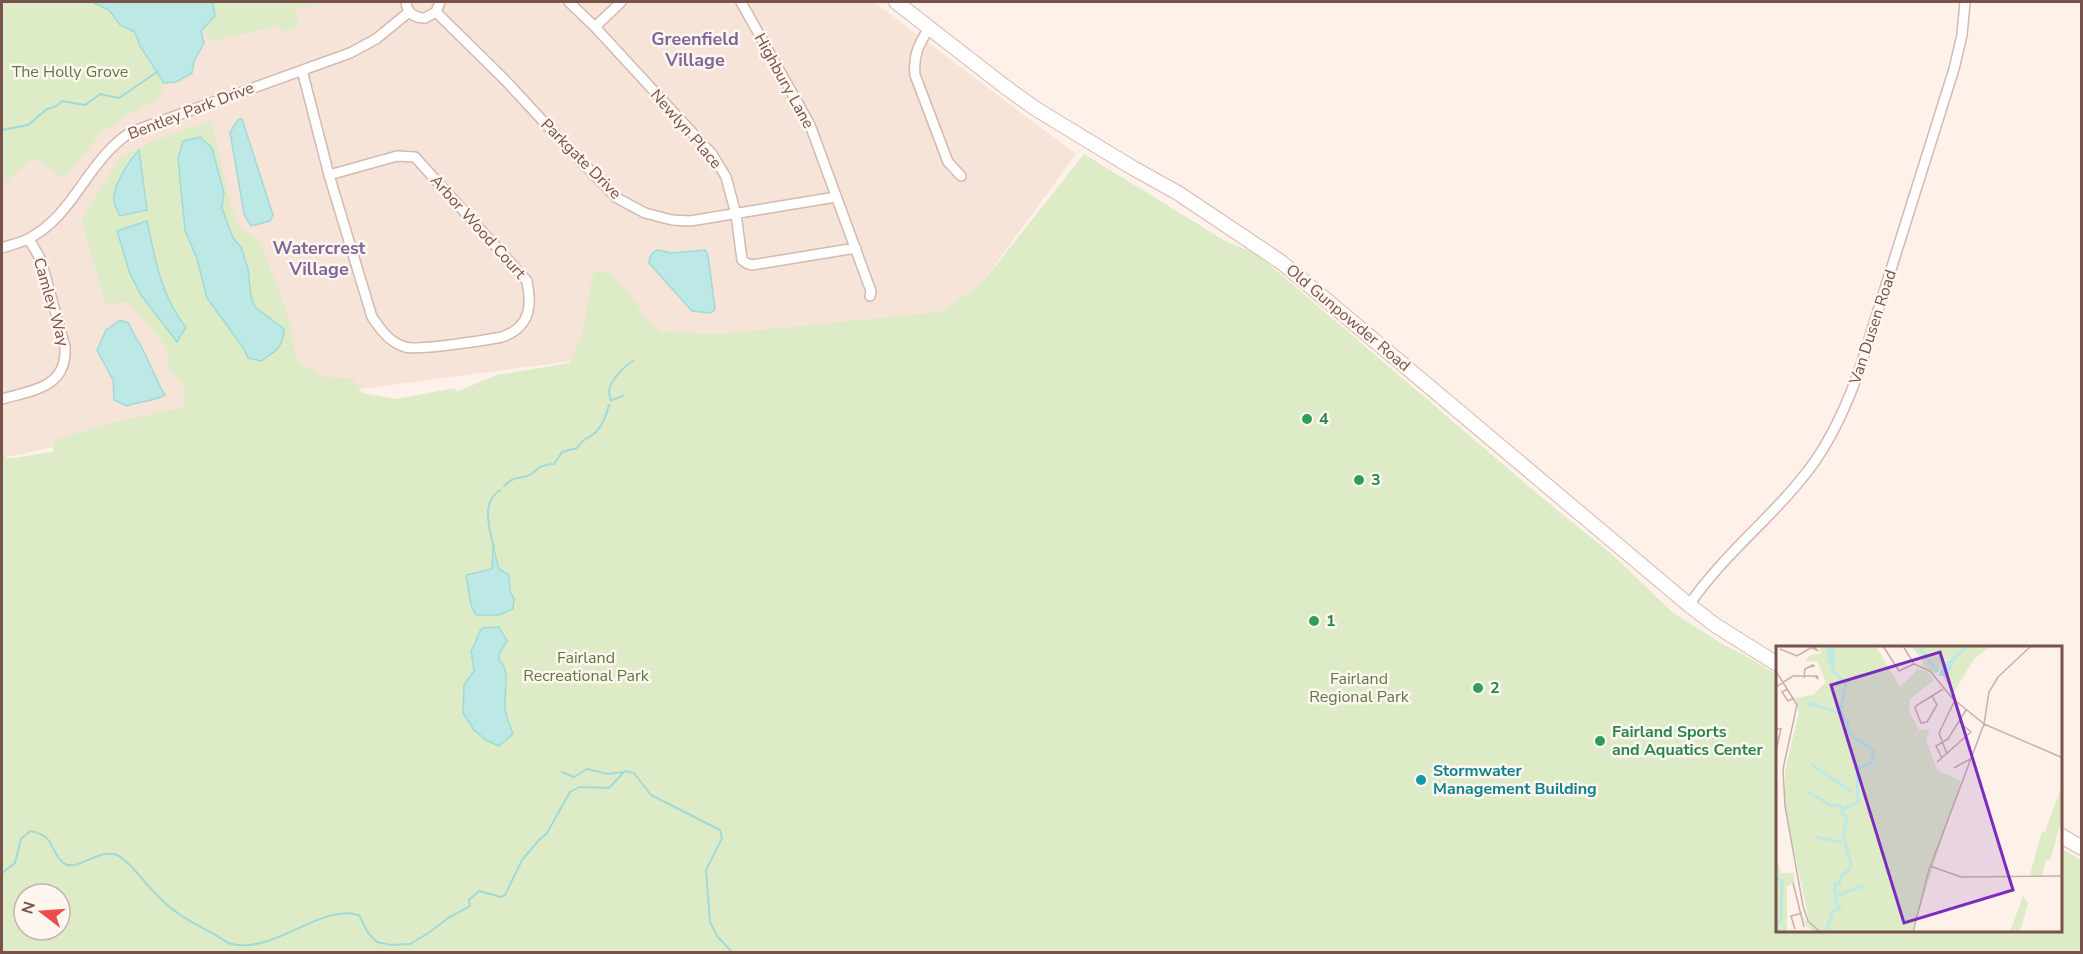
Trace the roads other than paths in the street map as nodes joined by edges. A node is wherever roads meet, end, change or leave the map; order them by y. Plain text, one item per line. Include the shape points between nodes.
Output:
1 (406, 2) edge
2 (440, 2) edge
3 (569, 2) edge
4 (621, 2) edge
5 (741, 2) edge
6 (896, 2) edge
7 (1965, 2) edge
8 (409, 12) junction
9 (436, 12) junction
10 (595, 27) junction
11 (929, 28) junction
12 (302, 70) junction
13 (330, 175) junction
14 (961, 176) dead end
15 (836, 197) junction
16 (736, 214) junction
17 (29, 238) junction
18 (2, 248) edge
19 (855, 248) junction
20 (870, 296) dead end
21 (2, 399) edge
22 (1689, 605) junction
23 (1776, 663) edge
24 (2062, 836) edge
25 (2082, 848) edge

1 - 8 street
2 - 9 street
3 - 10 street, Newlyn Place
4 - 10 street
5 - 15 street, Highbury Lane via 810,124
6 - 11 main road, Old Gunpowder Road
7 - 22 street, Van Dusen Road via 1954,69 1843,413 1803,476 1721,564
8 - 9 street via 419,18
8 - 12 street, Bentley Park Drive via 376,39
9 - 16 street, Parkgate Drive via 617,198 645,213 672,220
10 - 16 street, Newlyn Place via 712,154 726,177
11 - 14 street via 917,48 915,75 948,162
11 - 22 main road, Old Gunpowder Road via 1036,108 1178,193 1281,262
12 - 13 street, Arbor Wood Court
12 - 17 street, Bentley Park Drive via 131,132 102,156 64,210
13 - 13 street, Arbor Wood Court via 397,156 415,157 527,281 531,299 527,317 518,329 504,336 436,346 406,347 385,336 372,317
15 - 16 street, Parkgate Drive
15 - 19 street, Highbury Lane
16 - 19 street, Newlyn Place via 742,260 752,265
17 - 18 street, Bentley Park Drive
17 - 21 street, Camley Way via 41,260 66,357 53,382
19 - 20 street, Highbury Lane
22 - 23 main road, Old Gunpowder Road
24 - 25 main road

